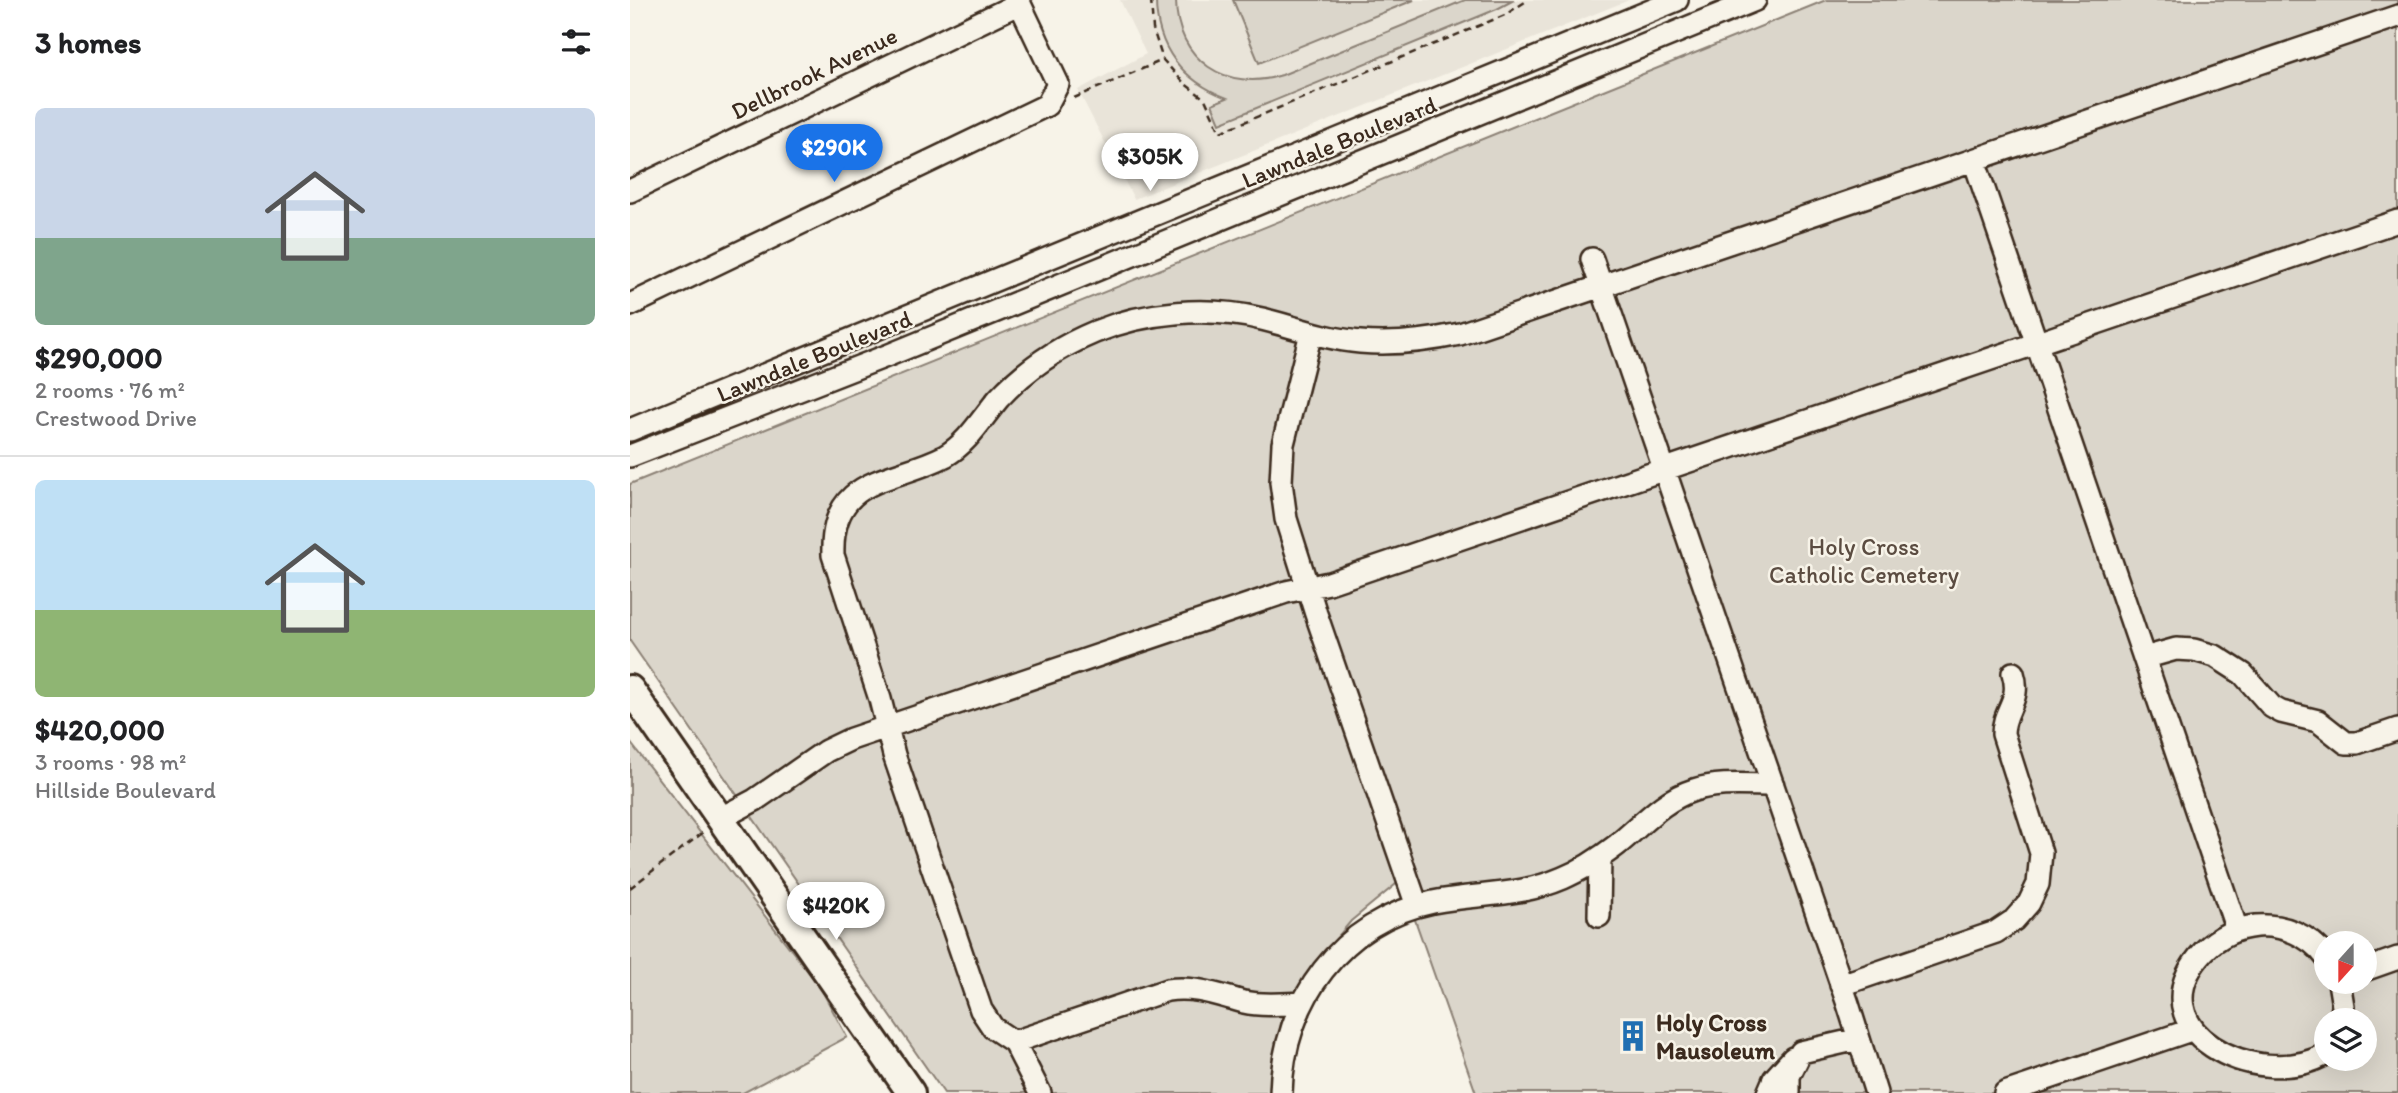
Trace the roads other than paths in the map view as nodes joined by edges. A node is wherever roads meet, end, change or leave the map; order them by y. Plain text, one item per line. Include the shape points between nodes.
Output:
1 (1677, 0) edge
2 (1755, 0) edge
3 (1019, 1) edge
4 (2398, 16) edge
5 (1974, 160) junction
6 (630, 191) edge
7 (2398, 221) edge
8 (1592, 259) dead end
9 (1601, 287) junction
10 (630, 305) edge
11 (1311, 333) junction
12 (2036, 343) junction
13 (630, 429) edge
14 (630, 456) edge
15 (1664, 469) junction
16 (1307, 588) junction
17 (2144, 658) junction
18 (2013, 673) dead end
19 (630, 689) edge
20 (887, 727) junction
21 (2398, 729) edge
22 (1773, 785) junction
23 (721, 818) junction
24 (1600, 857) junction
25 (1417, 906) junction
26 (1599, 916) dead end
27 (2237, 930) junction
28 (2314, 944) edge
29 (2398, 958) edge
30 (2377, 965) edge
31 (1841, 985) junction
32 (1301, 1003) junction
33 (2188, 1031) junction
34 (1858, 1038) junction
35 (1014, 1042) junction
36 (1801, 1052) junction
37 (2314, 1064) edge
38 (2239, 1080) dead end
39 (2263, 1084) dead end
40 (911, 1093) edge
41 (1040, 1093) edge
42 (1281, 1093) edge
43 (1768, 1093) edge
44 (1789, 1093) edge
45 (1876, 1093) edge
46 (2005, 1093) edge

1 - 13 street, Lawndale Boulevard
2 - 14 street, Lawndale Boulevard via 889,355
3 - 6 street, Dellbrook Avenue
3 - 10 street via 1058,83 1047,105
4 - 5 street
5 - 9 street
5 - 12 street
7 - 12 street
8 - 9 street
9 - 11 street via 1436,339 1361,342
9 - 15 street
11 - 16 street via 1286,425 1281,482 1289,535
11 - 20 street via 1214,312 1163,314 1105,328 1054,353 1018,380 952,452 880,479 853,496 836,524 833,555
12 - 15 street
12 - 17 street
15 - 16 street
15 - 22 street
16 - 20 street
16 - 25 street
17 - 21 street via 2176,649 2215,656 2243,674 2272,707 2318,720 2346,743
17 - 27 street
18 - 31 street via 2016,695 2003,734 2039,843 2040,874 2034,894 2022,913 1996,932
19 - 23 main road
20 - 23 street via 826,751
20 - 35 street via 976,998 993,1028
22 - 24 street via 1706,786 1680,795
22 - 31 street
23 - 40 main road
24 - 25 street via 1564,877 1524,891
24 - 26 street
25 - 32 street via 1352,940 1319,975
27 - 28 street via 2262,925 2287,929
27 - 33 street via 2211,944 2194,964 2184,998
29 - 30 street
31 - 34 street
32 - 35 street via 1256,1004 1181,988
32 - 42 street via 1285,1052
33 - 38 street via 2207,1061
33 - 46 street
34 - 36 street
34 - 45 street
35 - 41 street
36 - 43 street via 1781,1069
36 - 44 street via 1789,1076
37 - 39 street via 2289,1080

